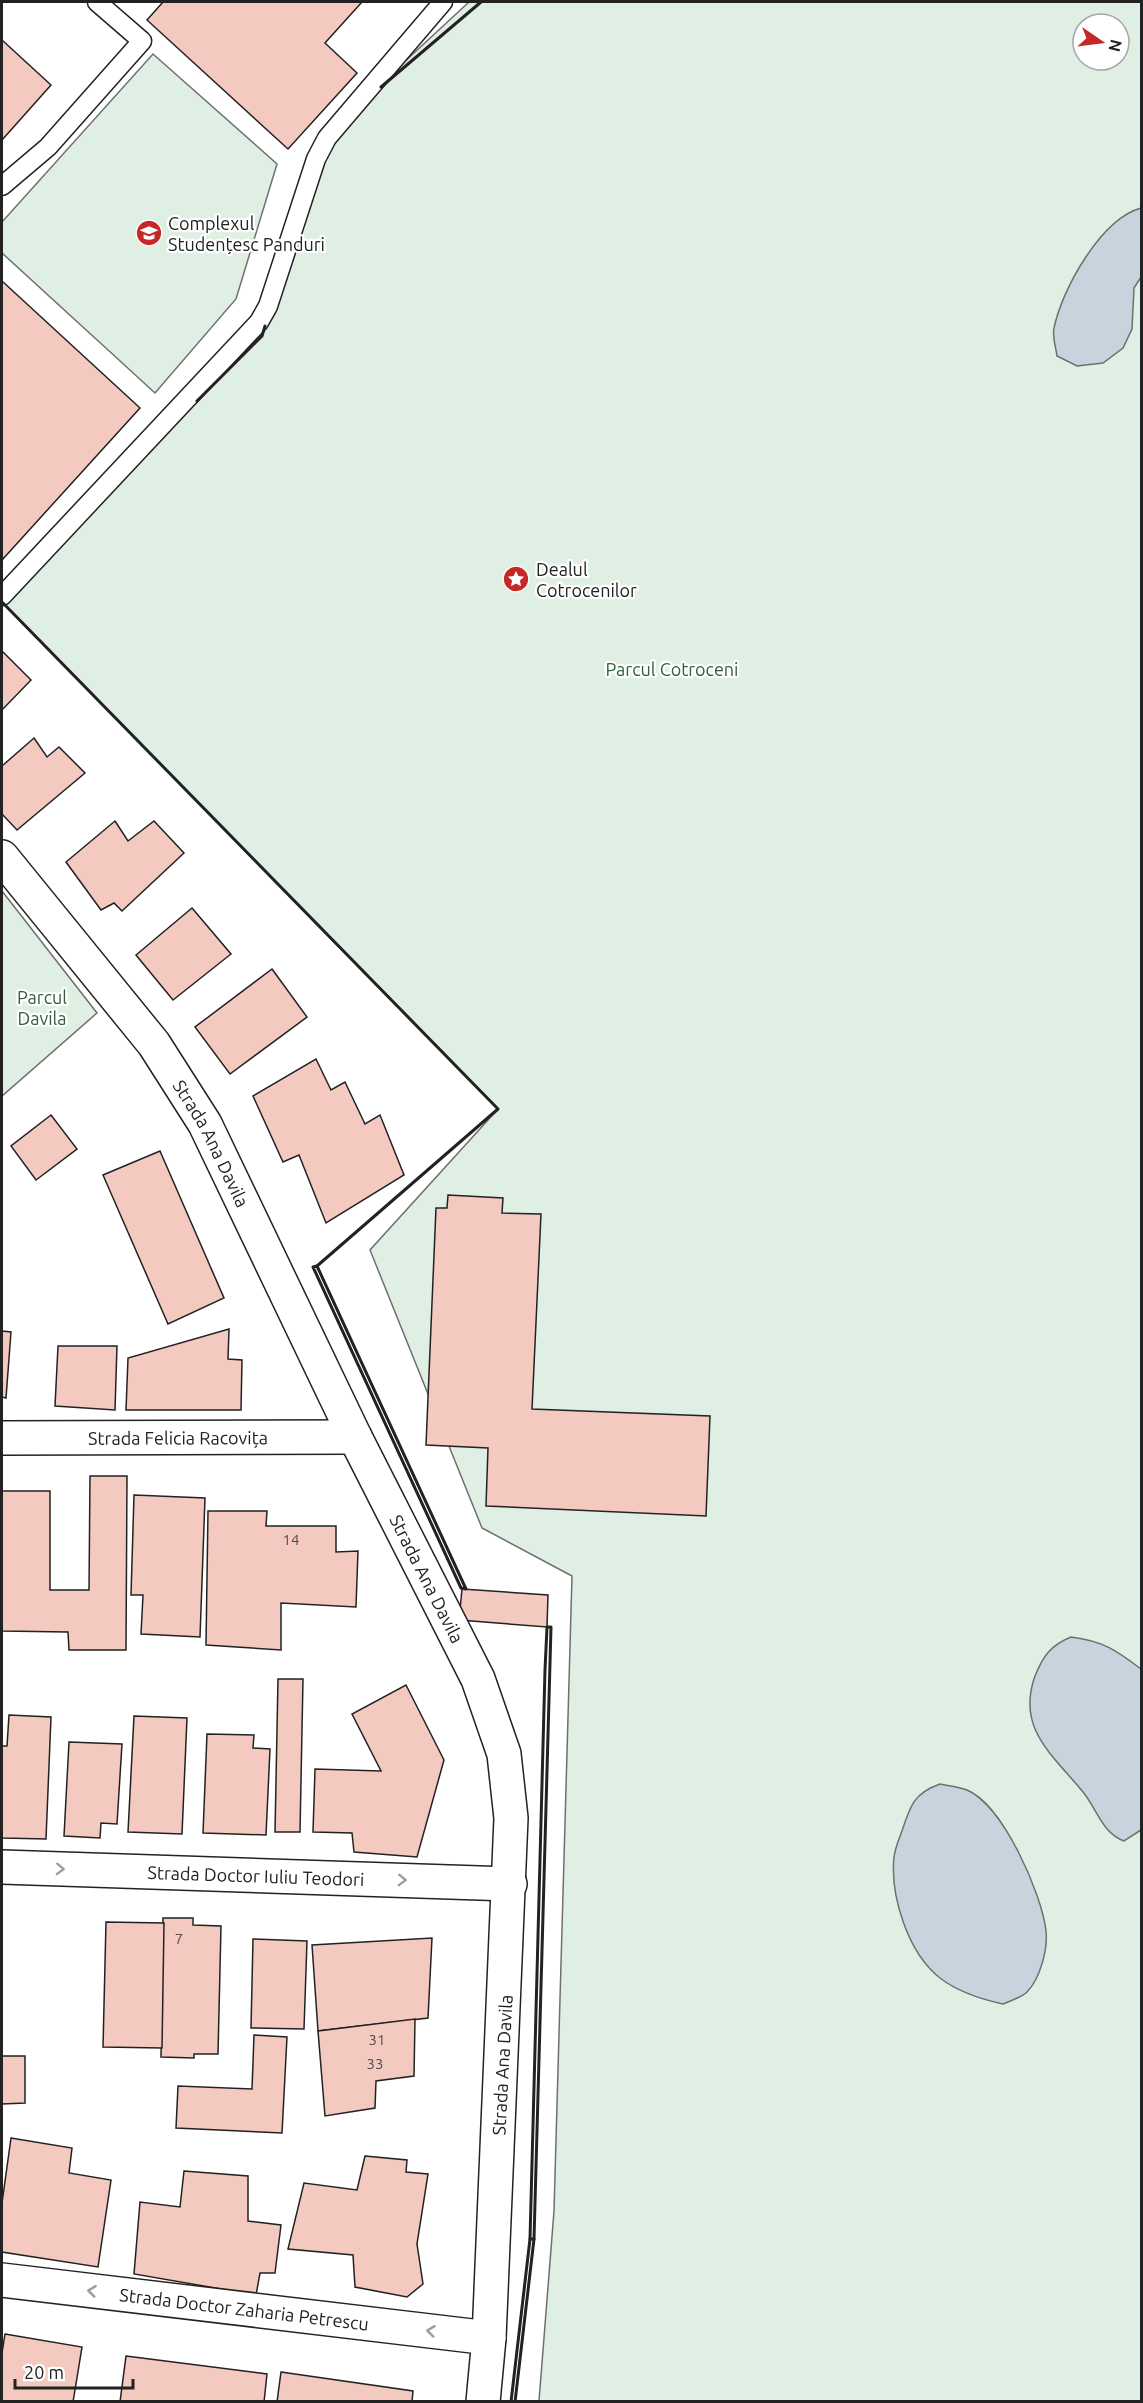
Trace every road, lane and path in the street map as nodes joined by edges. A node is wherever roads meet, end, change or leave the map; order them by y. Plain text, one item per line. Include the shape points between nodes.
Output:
1 (97, 2) edge
2 (443, 2) edge
3 (2, 186) edge
4 (2, 596) edge
5 (2, 857) edge
6 (355, 1437) junction
7 (2, 1438) edge
8 (2, 1867) edge
9 (510, 1884) junction
10 (2, 2280) edge
11 (489, 2338) junction
12 (483, 2402) edge

1 - 3 lane via 142,41 48,147
2 - 4 lane via 327,138 316,159 268,306 259,322
5 - 6 street, Strada Ana Davila via 154,1044 182,1085 205,1124
6 - 7 street, Strada Felicia Racovița
6 - 9 street, Strada Ana Davila via 478,1679 494,1720 509,1788
8 -> 9 street, Strada Doctor Iuliu Teodori
9 - 11 street, Strada Ana Davila
11 -> 10 street, Strada Doctor Zaharia Petrescu
11 - 12 street, Strada Ana Davila

